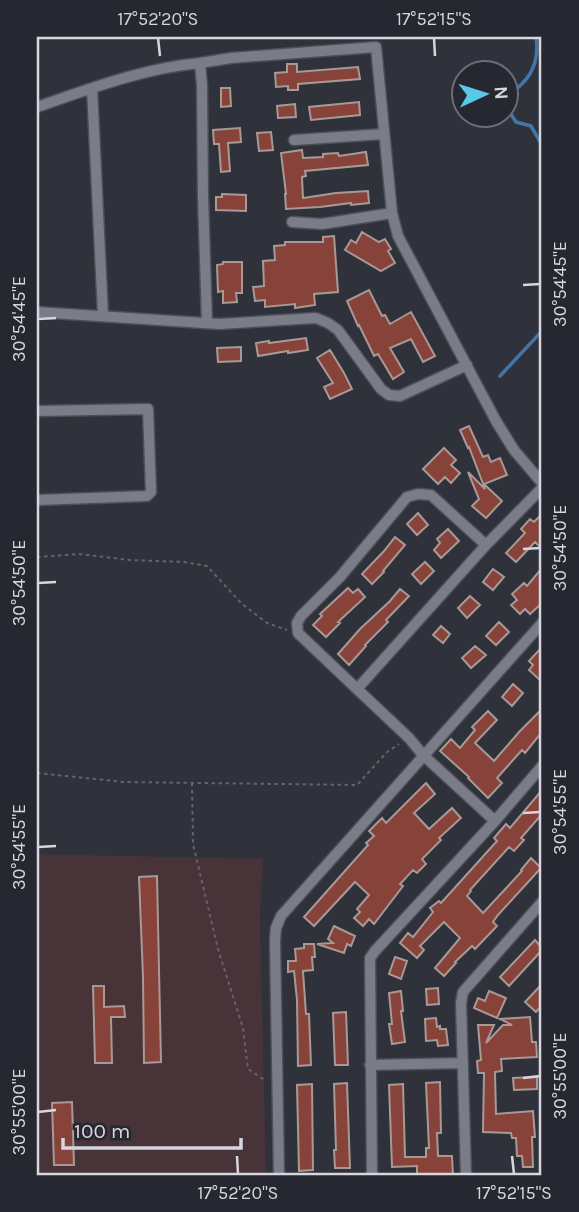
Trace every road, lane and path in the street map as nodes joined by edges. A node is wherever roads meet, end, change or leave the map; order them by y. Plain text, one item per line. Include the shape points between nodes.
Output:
1 (200, 63) junction
2 (92, 88) junction
3 (37, 107) edge
4 (384, 134) junction
5 (294, 140) dead end
6 (392, 213) junction
7 (292, 222) dead end
8 (37, 312) edge
9 (103, 315) junction
10 (207, 323) junction
11 (467, 365) junction
12 (37, 411) edge
13 (542, 485) edge
14 (37, 500) edge
15 (486, 545) junction
16 (37, 557) edge
17 (542, 623) edge
18 (298, 633) junction
19 (357, 689) junction
20 (409, 738) junction
21 (423, 755) junction
22 (542, 766) edge
23 (37, 773) edge
24 (192, 783) junction
25 (495, 821) junction
26 (542, 902) edge
27 (463, 1063) junction
28 (370, 1065) junction
29 (277, 1084) junction
30 (279, 1175) edge
31 (372, 1175) edge
32 (466, 1175) edge

1 - 2 street
1 - 4 street via 376,47
1 - 10 street
2 - 3 street
2 - 9 street
4 - 5 street
4 - 6 street
6 - 7 street via 322,224
6 - 11 street via 398,236
8 - 9 street
9 - 10 street
10 - 11 street via 316,318 338,330 389,395 400,396
11 - 13 street via 514,450
12 - 14 street via 148,409 151,492 147,496
13 - 15 street
15 - 18 street via 431,495 407,497 301,616
15 - 19 street
16 - 18 path via 79,554 207,566 267,623
17 - 21 street
18 - 19 street
19 - 20 street
20 - 21 street
20 - 24 path via 387,752 357,785
21 - 25 street
21 - 29 street via 281,916 276,928
22 - 25 street
23 - 24 path
24 - 29 path via 192,844 243,1028 248,1069
25 - 28 street via 370,958
26 - 27 street via 463,992
27 - 28 street
27 - 32 street
28 - 31 street
29 - 30 street

